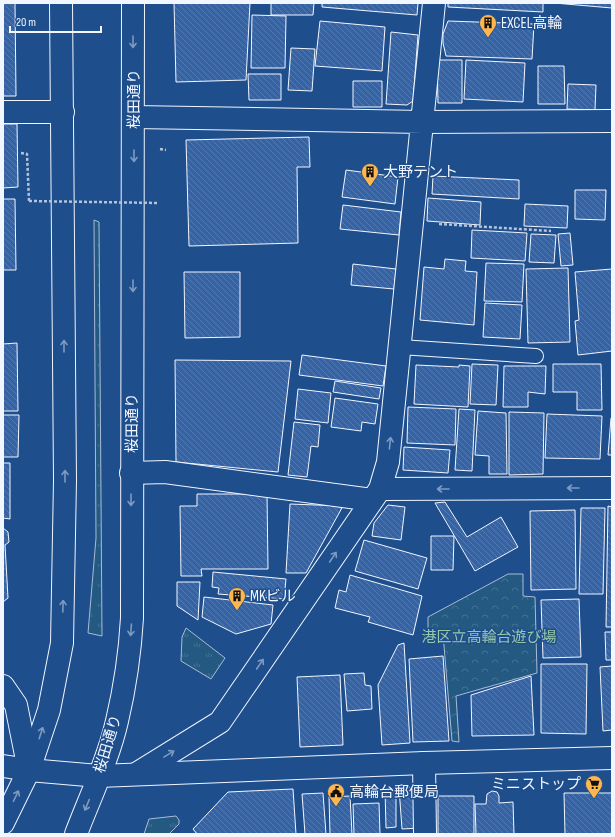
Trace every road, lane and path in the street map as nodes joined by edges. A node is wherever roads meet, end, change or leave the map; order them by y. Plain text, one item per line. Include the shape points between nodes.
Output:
1 (61, 3) edge
2 (133, 3) edge
3 (434, 3) edge
4 (3, 112) edge
5 (62, 112) junction
6 (134, 117) junction
7 (612, 121) edge
8 (423, 122) junction
9 (21, 153) dead end
10 (159, 203) dead end
11 (411, 222) junction
12 (551, 231) dead end
13 (400, 347) junction
14 (536, 356) dead end
15 (131, 473) junction
16 (612, 488) edge
17 (376, 494) junction
18 (3, 686) edge
19 (612, 758) edge
20 (424, 763) junction
21 (3, 766) edge
22 (29, 770) junction
23 (136, 774) junction
24 (99, 776) junction
25 (3, 823) edge
26 (76, 834) edge
27 (426, 834) edge

1 - 5 main road
2 -> 6 main road, 桜田通り
3 - 8 main road
4 - 5 main road
22 -> 5 main road via 49,710 62,643 65,480
6 - 8 main road
6 -> 15 main road, 桜田通り
7 - 8 main road
8 - 11 main road
9 - 10 path, bridge via 27,154 29,202
11 - 12 path
11 - 13 main road
13 - 14 lane
17 -> 13 main road via 388,462
15 - 17 main road via 165,472
15 -> 24 main road, 桜田通り via 132,618 129,654 117,723
16 -> 17 main road
23 -> 17 main road via 220,722
18 - 22 main road via 16,705
19 - 20 main road
20 - 23 main road
20 - 27 main road
21 - 22 main road
22 - 24 main road
25 -> 22 main road
23 - 24 main road
24 -> 26 main road, 桜田通り

